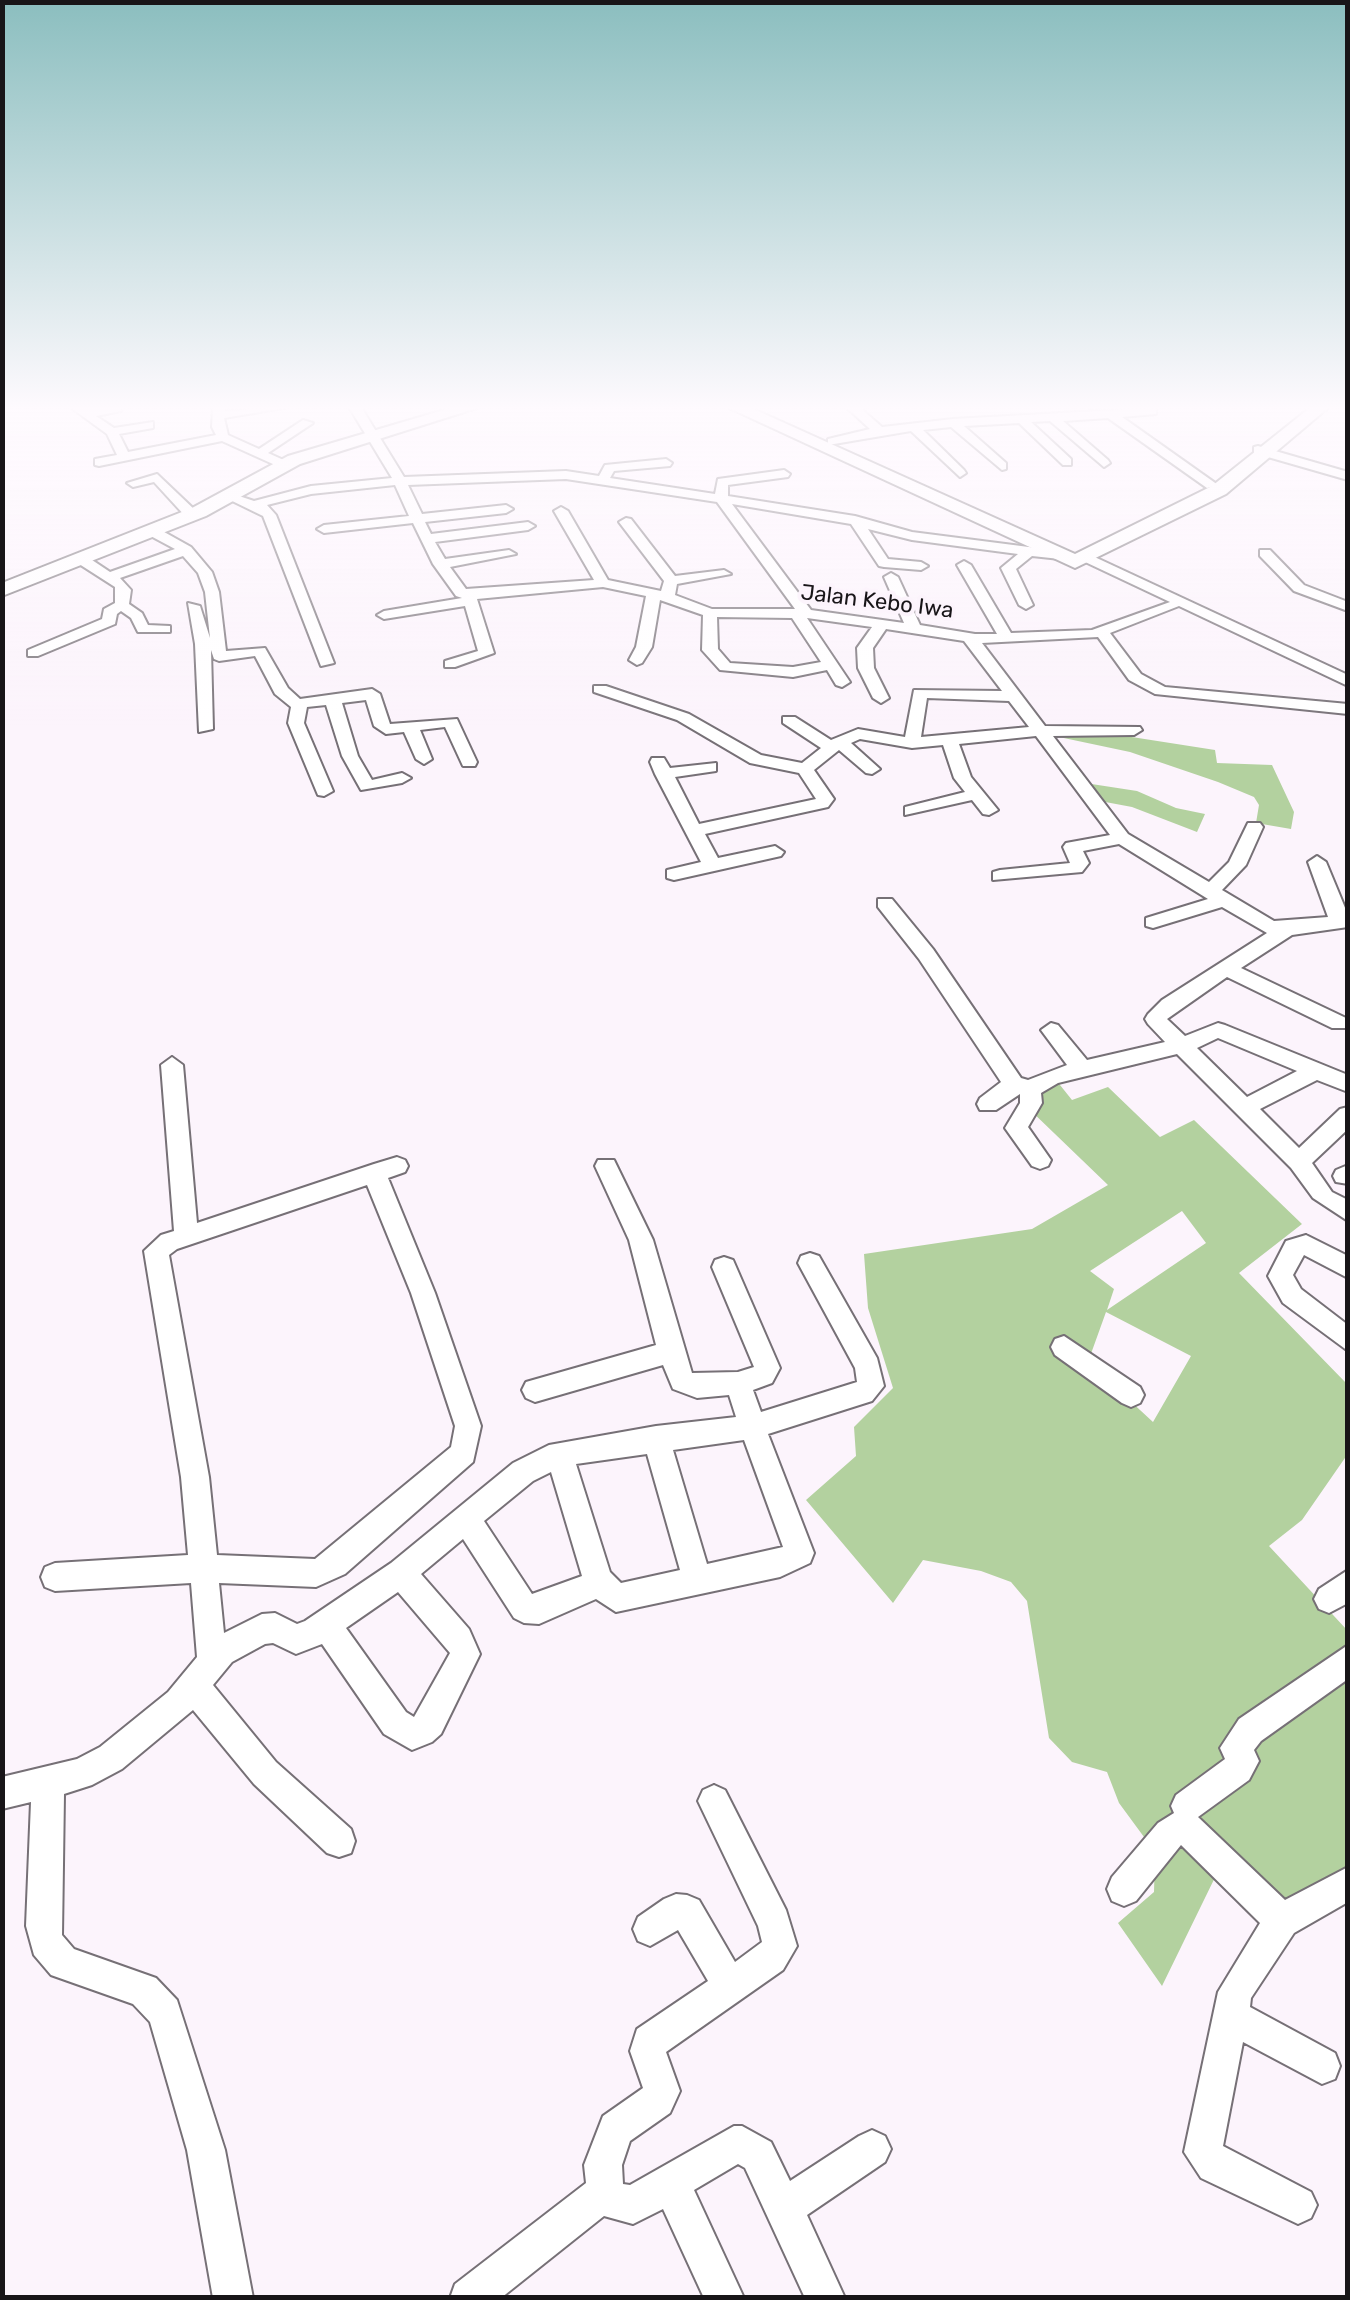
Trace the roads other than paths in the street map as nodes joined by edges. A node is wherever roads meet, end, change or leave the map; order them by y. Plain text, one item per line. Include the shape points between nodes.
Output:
1 (268, 514) edge
2 (441, 514) edge
3 (563, 514) edge
4 (733, 514) edge
5 (819, 514) edge
6 (975, 514) edge
7 (990, 514) edge
8 (1156, 514) edge
9 (1167, 514) edge
10 (192, 515) edge
11 (414, 517) junction
12 (855, 520) junction
13 (626, 522) dead end
14 (528, 526) dead end
15 (324, 529) dead end
16 (152, 531) junction
17 (426, 539) junction
18 (1031, 543) junction
19 (186, 550) junction
20 (1284, 552) dead end
21 (1082, 553) junction
22 (509, 554) dead end
23 (81, 559) junction
24 (440, 564) junction
25 (964, 564) dead end
26 (921, 566) dead end
27 (1120, 572) joint
28 (724, 574) dead end
29 (110, 576) junction
30 (891, 577) dead end
31 (603, 583) junction
32 (1142, 588) junction
33 (2, 590) edge
34 (664, 590) junction
35 (470, 598) junction
36 (122, 605) junction
37 (1026, 605) dead end
38 (192, 606) dead end
39 (1172, 606) junction
40 (1348, 607) edge
41 (801, 613) junction
42 (710, 614) junction
43 (1201, 614) junction
44 (384, 615) dead end
45 (882, 623) junction
46 (165, 628) dead end
47 (914, 629) junction
48 (1102, 632) junction
49 (1006, 638) junction
50 (974, 639) junction
51 (209, 643) junction
52 (33, 653) dead end
53 (637, 660) dead end
54 (326, 664) dead end
55 (450, 664) dead end
56 (830, 665) junction
57 (1344, 674) edge
58 (842, 682) dead end
59 (600, 688) dead end
60 (1011, 696) junction
61 (881, 698) dead end
62 (333, 701) junction
63 (300, 705) junction
64 (1348, 709) edge
65 (788, 720) dead end
66 (411, 728) junction
67 (205, 730) dead end
68 (1134, 730) dead end
69 (1040, 731) junction
70 (950, 741) junction
71 (912, 743) junction
72 (835, 745) junction
73 (424, 759) dead end
74 (469, 762) dead end
75 (710, 768) dead end
76 (805, 769) junction
77 (872, 769) dead end
78 (402, 778) dead end
79 (324, 791) dead end
80 (973, 795) junction
81 (989, 810) dead end
82 (911, 811) dead end
83 (1254, 827) dead end
84 (692, 830) junction
85 (1122, 838) junction
86 (775, 852) dead end
87 (1318, 862) dead end
88 (712, 865) junction
89 (674, 874) dead end
90 (1000, 876) dead end
91 (1217, 895) junction
92 (885, 903) dead end
93 (1345, 921) edge
94 (1153, 922) dead end
95 (1287, 930) junction
96 (1226, 971) junction
97 (1246, 998) dead end
98 (1339, 1023) dead end
99 (1050, 1030) dead end
100 (1184, 1045) junction
101 (172, 1065) dead end
102 (1082, 1069) junction
103 (1316, 1071) junction
104 (1348, 1084) edge
105 (1022, 1086) junction
106 (988, 1104) dead end
107 (1245, 1107) junction
108 (1348, 1114) edge
109 (1040, 1160) dead end
110 (1299, 1162) junction
111 (606, 1166) dead end
112 (1333, 1201) edge
113 (186, 1236) junction
114 (810, 1264) dead end
115 (724, 1266) dead end
116 (1348, 1268) edge
117 (1348, 1340) edge
118 (1064, 1347) dead end
119 (670, 1352) junction
120 (738, 1384) junction
121 (534, 1390) dead end
122 (1131, 1395) dead end
123 (752, 1428) junction
124 (656, 1438) junction
125 (559, 1454) junction
126 (466, 1518) junction
127 (204, 1568) junction
128 (401, 1573) junction
129 (56, 1577) dead end
130 (598, 1580) junction
131 (698, 1580) junction
132 (326, 1624) junction
133 (212, 1658) junction
134 (1348, 1660) edge
135 (192, 1684) junction
136 (48, 1784) junction
137 (2, 1793) edge
138 (714, 1801) dead end
139 (1187, 1806) dead end
140 (339, 1841) dead end
141 (1348, 1883) edge
142 (1124, 1889) dead end
143 (1282, 1921) junction
144 (650, 1929) dead end
145 (730, 1985) junction
146 (1229, 2015) junction
147 (1322, 2066) dead end
148 (872, 2149) dead end
149 (671, 2184) junction
150 (605, 2192) junction
151 (1298, 2205) dead end
152 (785, 2207) junction
153 (233, 2298) edge
154 (469, 2298) edge
155 (725, 2298) edge
156 (826, 2298) edge

1 - 54 street
2 - 11 street
3 - 31 street
4 - 41 street
5 - 12 street
6 - 18 highway
7 - 21 highway
8 - 21 highway
9 - 21 highway
10 - 16 highway
11 - 15 street
11 - 17 street
12 - 18 street via 908,536
12 - 26 street via 884,562
13 - 34 street via 650,542
14 - 17 street
16 - 19 street
16 - 23 highway
17 - 24 street
18 - 21 street
18 - 21 highway via 1072,543
18 - 37 street via 1026,558 1008,568
19 - 29 street
19 - 51 street via 212,592
20 - 40 street via 1263,554 1302,590
21 - 27 highway via 1109,557
21 - 32 street
22 - 24 street
23 - 29 street
23 - 33 highway
24 - 35 street
25 - 49 street
27 - 32 street
28 - 34 street
29 - 36 street via 123,587
30 - 47 street
31 - 34 street, Jalan Kebo Iwa
31 - 35 street, Jalan Kebo Iwa
32 - 39 street
32 - 43 street
34 - 42 street, Jalan Kebo Iwa
34 - 53 street
35 - 44 street, Jalan Kebo Iwa
35 - 55 street via 486,654
36 - 46 street via 147,631
36 - 52 street via 109,612 107,623
38 - 51 street
39 - 43 street
39 - 48 street
41 - 42 street, Jalan Kebo Iwa
41 - 45 street, Jalan Kebo Iwa
41 - 56 street
42 - 56 street via 710,650 725,667 793,672
43 - 57 street
45 - 47 street, Jalan Kebo Iwa
45 - 61 street via 865,648 866,668
47 - 50 street, Jalan Kebo Iwa
48 - 49 street
48 - 64 street via 1134,677 1161,691
49 - 50 street
50 - 60 street, Jalan Kebo Iwa
51 - 63 street via 219,656 260,651 281,691
51 - 67 street
56 - 58 street
59 - 76 street via 676,714 756,759
60 - 69 street, Jalan Kebo Iwa
60 - 71 street via 920,693
62 - 63 street
62 - 66 street via 372,694 382,727
62 - 78 street via 367,786
63 - 79 street via 296,723
65 - 72 street
66 - 73 street
66 - 74 street via 451,722
68 - 69 street
69 - 70 street
69 - 85 street, Jalan Kebo Iwa
70 - 71 street
70 - 80 street
71 - 72 street via 858,734
72 - 76 street
72 - 77 street
75 - 84 street via 660,768
76 - 84 street via 822,803
80 - 81 street
80 - 82 street
83 - 91 street
84 - 88 street
85 - 90 street via 1072,847 1076,868
85 - 91 street, Jalan Kebo Iwa
86 - 88 street
87 - 93 street
88 - 89 street
91 - 94 street
91 - 95 street, Jalan Kebo Iwa via 1258,922
92 - 105 street
93 - 95 street
95 - 96 street
96 - 97 street via 1241,982
96 - 98 street
96 - 100 street via 1155,1018
99 - 102 street
100 - 102 street
100 - 103 street via 1218,1030
100 - 107 street
101 - 113 street
102 - 105 street
103 - 104 street
103 - 107 street
105 - 106 street
105 - 109 street via 1031,1103 1016,1128
107 - 110 street
108 - 110 street
110 - 112 street
111 - 119 street via 641,1240
113 - 127 street via 162,1244 156,1256
113 - 127 street via 385,1169 468,1426 464,1452 326,1570
114 - 123 street via 868,1366 871,1386
115 - 120 street via 767,1368
116 - 117 street via 1306,1245 1294,1248 1280,1276 1292,1296
118 - 122 street
119 - 120 street via 688,1386
119 - 121 street
120 - 123 street
123 - 124 street
123 - 131 street via 800,1553
124 - 125 street
124 - 131 street
125 - 126 street via 523,1472
125 - 130 street
126 - 128 street
126 - 130 street via 524,1608
127 - 129 street
127 - 133 street
128 - 132 street
128 - 132 street via 465,1654 421,1731 412,1734 395,1722
130 - 131 street via 616,1598
132 - 133 street via 296,1639 262,1629
133 - 135 street
134 - 139 street via 1250,1730 1236,1748 1244,1761 1238,1769
135 - 136 street via 179,1703 110,1758
135 - 140 street via 265,1773
136 - 137 street
136 - 153 street via 46,1943 64,1963 144,1990 165,2012 206,2150
138 - 145 street via 781,1939 771,1958
141 - 143 street
142 - 143 street via 1170,1834 1186,1826
143 - 146 street via 1235,1992
144 - 145 street via 676,1911 687,1912
145 - 150 street via 648,2045 662,2091 616,2130 603,2165
146 - 147 street
146 - 151 street via 1204,2152 1214,2165
148 - 152 street
149 - 150 street via 633,2205 612,2202
149 - 152 street via 742,2145 758,2155
149 - 155 street
150 - 154 street
152 - 156 street

